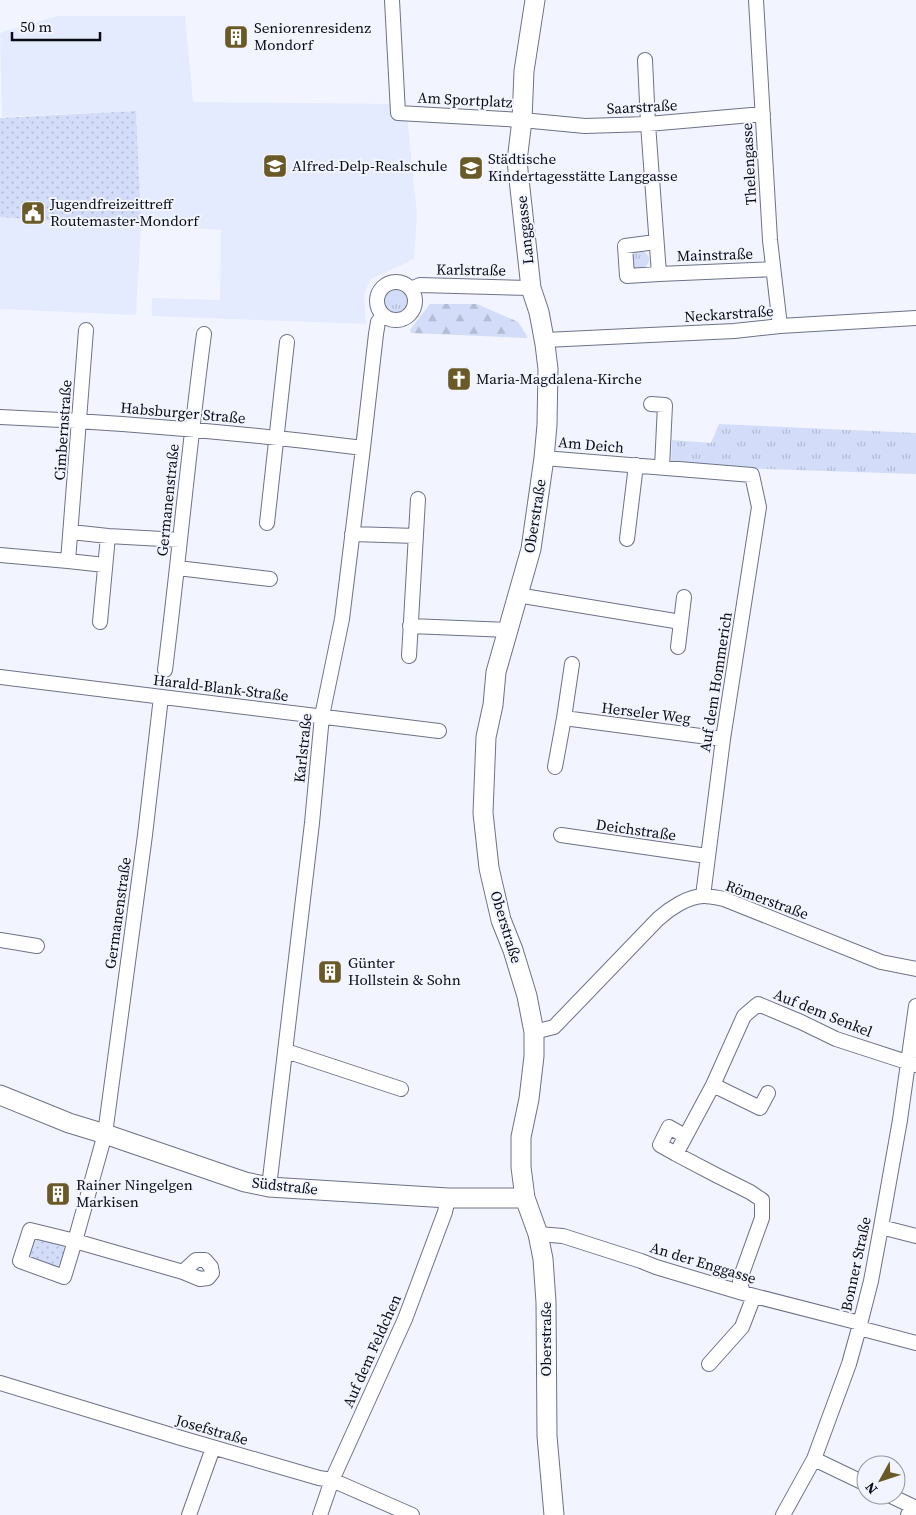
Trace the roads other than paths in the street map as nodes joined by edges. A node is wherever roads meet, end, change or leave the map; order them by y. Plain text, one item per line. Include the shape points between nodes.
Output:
1 (392, 0) edge
2 (535, 0) edge
3 (756, 0) edge
4 (645, 60) dead end
5 (763, 114) junction
6 (522, 120) junction
7 (648, 124) junction
8 (656, 242) junction
9 (773, 269) junction
10 (659, 274) junction
11 (531, 288) junction
12 (411, 289) junction
13 (383, 316) junction
14 (916, 318) edge
15 (780, 326) junction
16 (86, 330) dead end
17 (204, 334) dead end
18 (545, 340) junction
19 (287, 342) dead end
20 (651, 404) dead end
21 (0, 417) edge
22 (80, 420) junction
23 (191, 429) junction
24 (276, 437) junction
25 (363, 448) junction
26 (544, 458) junction
27 (636, 465) junction
28 (662, 466) junction
29 (752, 475) joint
30 (418, 499) dead end
31 (267, 523) dead end
32 (71, 532) junction
33 (352, 534) junction
34 (108, 536) junction
35 (416, 536) junction
36 (628, 539) dead end
37 (180, 540) junction
38 (0, 555) edge
39 (68, 561) junction
40 (105, 565) junction
41 (178, 568) junction
42 (270, 579) dead end
43 (517, 595) junction
44 (684, 597) dead end
45 (100, 622) dead end
46 (681, 622) junction
47 (410, 626) junction
48 (509, 630) junction
49 (678, 647) dead end
50 (409, 656) dead end
51 (572, 664) dead end
52 (166, 670) dead end
53 (0, 677) edge
54 (161, 698) junction
55 (322, 716) junction
56 (564, 718) junction
57 (439, 730) dead end
58 (723, 739) junction
59 (555, 767) dead end
60 (561, 835) dead end
61 (707, 856) junction
62 (703, 896) junction
63 (0, 940) edge
64 (37, 946) dead end
65 (916, 969) edge
66 (916, 1006) edge
67 (534, 1032) junction
68 (286, 1051) junction
69 (912, 1064) edge
70 (713, 1085) junction
71 (401, 1089) dead end
72 (768, 1093) dead end
73 (0, 1095) edge
74 (105, 1134) junction
75 (269, 1187) junction
76 (448, 1198) junction
77 (524, 1198) junction
78 (881, 1227) junction
79 (538, 1234) junction
80 (916, 1236) edge
81 (183, 1272) dead end
82 (749, 1294) junction
83 (860, 1326) junction
84 (916, 1343) edge
85 (709, 1364) dead end
86 (0, 1383) edge
87 (213, 1448) junction
88 (814, 1459) junction
89 (856, 1479) edge
90 (332, 1480) junction
91 (906, 1503) edge
92 (189, 1515) edge
93 (320, 1515) edge
94 (412, 1515) edge
95 (554, 1515) edge
96 (784, 1515) edge
97 (908, 1515) edge

1 - 6 street, Am Sportplatz via 398,113
2 - 6 street, Langgasse via 524,71
3 - 5 street, Thelengasse
4 - 7 street, Mainstraße
5 - 7 street, Saarstraße
5 - 9 street, Thelengasse
6 - 7 street, Saarstraße via 585,126
6 - 11 street, Langgasse via 517,161
7 - 8 street, Mainstraße
8 - 10 street, Mainstraße
8 - 10 street, Mainstraße via 625,246 627,276
9 - 10 street, Mainstraße
9 - 15 street, Thelengasse
11 - 12 street, Karlstraße via 420,285
11 - 18 street, Langgasse
12 - 13 street via 415,302 410,315 396,321
12 - 13 street, Karlstraße via 398,282 382,287 376,302
13 - 25 street, Karlstraße via 376,334
14 - 15 street, Neckarstraße
15 - 18 street, Neckarstraße
16 - 22 street, Cimbernstraße
17 - 23 street, Germanenstraße
18 - 26 street, Oberstraße via 548,369
19 - 24 street
20 - 28 street via 665,405
21 - 22 street, Habsburger Straße
22 - 23 street, Habsburger Straße
22 - 32 street, Cimbernstraße
23 - 24 street, Habsburger Straße
23 - 37 street, Germanenstraße
24 - 25 street, Habsburger Straße
24 - 31 street
25 - 33 street, Karlstraße
26 - 27 street, Am Deich
26 - 43 street, Oberstraße via 531,549
27 - 28 street, Am Deich
27 - 36 street, Am Deich
28 - 29 street, Am Deich
29 - 58 street, Auf dem Hommerich via 759,507
30 - 35 street
32 - 34 street
32 - 39 street, Cimbernstraße
33 - 35 street
33 - 55 street, Karlstraße via 342,619
34 - 37 street
34 - 40 street
35 - 47 street
37 - 41 street, Germanenstraße
38 - 39 street
39 - 40 street
40 - 45 street
41 - 42 street
41 - 52 street, Germanenstraße
43 - 46 street
43 - 48 street, Oberstraße
44 - 46 street
46 - 49 street
47 - 48 street
47 - 50 street
48 - 67 street, Oberstraße via 496,672 486,737 483,813 499,911 527,996
51 - 56 street
53 - 54 street, Harald-Blank-Straße
54 - 55 street, Harald-Blank-Straße
54 - 74 street, Germanenstraße
55 - 57 street, Harald-Blank-Straße
55 - 68 street, Karlstraße
56 - 58 street, Herseler Weg
56 - 59 street
58 - 61 street, Auf dem Hommerich
60 - 61 street, Deichstraße
61 - 62 street, Auf dem Hommerich
62 - 65 street, Römerstraße via 724,899 881,962
62 - 67 street, Römerstraße via 670,908 554,1027
63 - 64 street
66 - 69 street, Bonner Straße
67 - 77 street, Oberstraße via 534,1056 522,1137
68 - 71 street
68 - 75 street, Karlstraße
69 - 70 street, Auf dem Senkel via 836,1039 758,1004 744,1016
69 - 78 street, Bonner Straße
70 - 72 street via 760,1108
70 - 82 street, Auf dem Senkel via 676,1154 762,1200 762,1218 740,1279
73 - 74 street, Südstraße
74 - 75 street, Südstraße
74 - 81 street, Germanenstraße via 75,1241
75 - 76 street, Südstraße
76 - 77 street, Südstraße
76 - 90 street, Auf dem Feldchen via 405,1319
77 - 79 street, Oberstraße
78 - 80 street
78 - 83 street, Bonner Straße
79 - 82 street, An der Enggasse via 563,1236
79 - 95 street, Oberstraße via 546,1302 547,1436
82 - 83 street, An der Enggasse
82 - 85 street via 742,1327
83 - 84 street, An der Enggasse
83 - 88 street, Bonner Straße
86 - 87 street, Josefstraße
87 - 90 street, Josefstraße
87 - 92 street
88 - 89 street
88 - 96 street, Bonner Straße
90 - 93 street, Auf dem Feldchen
90 - 94 street, Josefstraße
91 - 97 street via 912,1506

